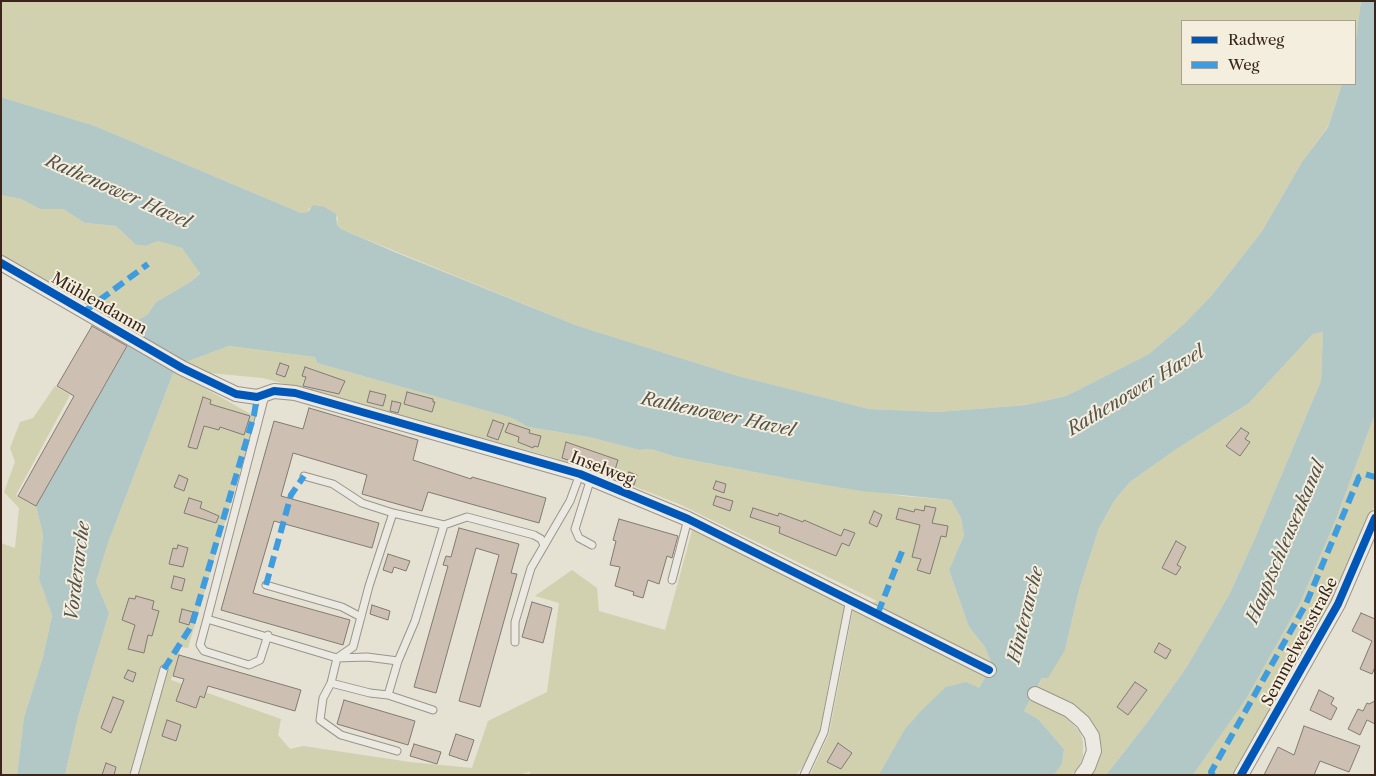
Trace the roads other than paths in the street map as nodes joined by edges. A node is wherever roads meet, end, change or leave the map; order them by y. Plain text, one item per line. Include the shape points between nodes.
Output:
1 (1, 263) edge
2 (182, 368) joint
3 (266, 393) junction
4 (304, 476) dead end
5 (585, 476) junction
6 (394, 513) junction
7 (1375, 518) edge
8 (688, 519) junction
9 (444, 525) junction
10 (544, 545) junction
11 (592, 545) dead end
12 (672, 580) dead end
13 (266, 585) dead end
14 (850, 598) junction
15 (360, 617) junction
16 (207, 619) junction
17 (268, 635) junction
18 (515, 642) dead end
19 (337, 658) junction
20 (398, 661) junction
21 (164, 669) dead end
22 (988, 670) dead end
23 (331, 683) junction
24 (1035, 694) dead end
25 (388, 695) junction
26 (433, 710) dead end
27 (397, 751) dead end
28 (134, 775) edge
29 (804, 775) edge
30 (1082, 775) edge
31 (1241, 775) edge

1 - 2 street, Mühlendamm
2 - 3 street, Inselweg via 236,394 256,397
3 - 5 street, Inselweg via 283,390 295,393
3 - 16 lane
4 - 6 lane via 332,484 362,503
5 - 8 street, Inselweg
5 - 10 lane
5 - 11 lane via 575,529 579,538
6 - 9 lane
6 - 15 lane
7 - 31 street, Semmelweisstraße via 1338,604
8 - 12 lane
8 - 14 street, Inselweg
9 - 10 lane via 467,517 534,535
9 - 20 lane via 415,621
10 - 18 lane via 531,568 515,622
13 - 15 lane via 342,607
14 - 22 street, Inselweg
14 - 29 lane via 824,732
15 - 19 lane via 353,647
16 - 17 lane
16 - 17 lane via 200,645 204,651 249,665 260,660
17 - 19 lane
19 - 20 lane
19 - 23 lane
20 - 25 lane
21 - 28 lane
23 - 25 lane
23 - 27 lane via 322,698 320,720 341,735
24 - 30 street via 1070,710 1092,736 1094,751
25 - 26 lane

